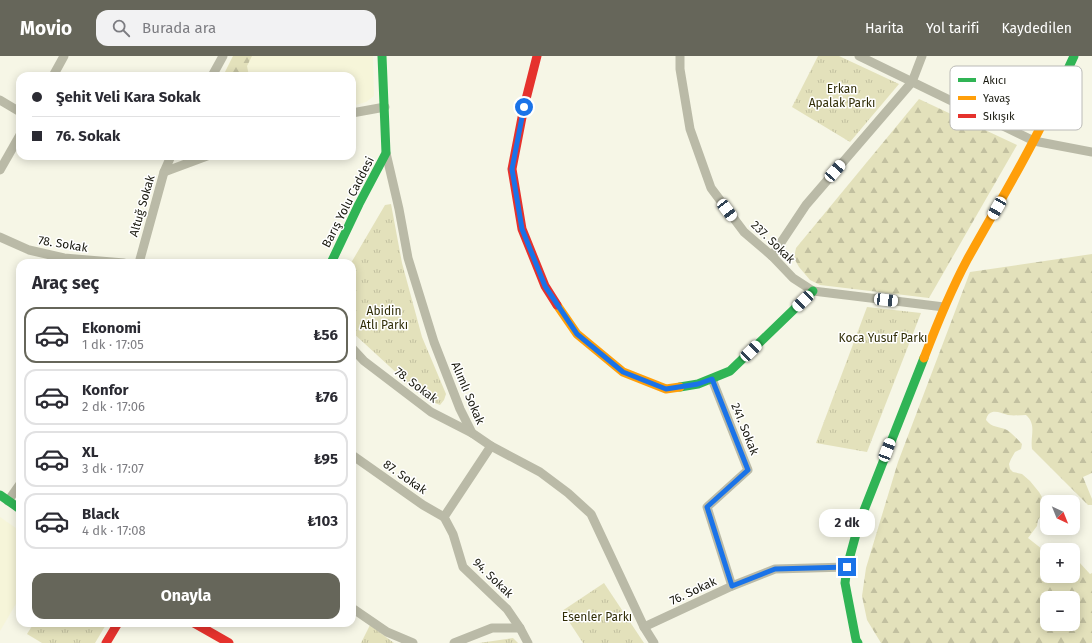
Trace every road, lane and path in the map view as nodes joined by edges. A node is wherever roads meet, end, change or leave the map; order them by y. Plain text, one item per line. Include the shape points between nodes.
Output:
1 (64, 56) edge
2 (223, 56) edge
3 (382, 56) edge
4 (537, 56) edge
5 (680, 56) edge
6 (859, 56) edge
7 (922, 56) edge
8 (1074, 56) edge
9 (1069, 66) edge
10 (55, 72) edge
11 (214, 72) edge
12 (912, 82) junction
13 (0, 100) edge
14 (950, 100) edge
15 (385, 107) junction
16 (16, 110) edge
17 (356, 112) edge
18 (1011, 130) edge
19 (1039, 130) edge
20 (1034, 141) junction
21 (16, 142) edge
22 (1092, 152) edge
23 (386, 153) junction
24 (169, 160) edge
25 (196, 160) edge
26 (0, 170) edge
27 (164, 172) junction
28 (0, 238) edge
29 (772, 256) junction
30 (76, 259) edge
31 (140, 259) edge
32 (332, 259) edge
33 (813, 290) junction
34 (944, 307) junction
35 (356, 352) edge
36 (712, 379) junction
37 (472, 434) junction
38 (491, 446) junction
39 (356, 458) edge
40 (16, 490) edge
41 (0, 495) edge
42 (8, 501) junction
43 (16, 506) edge
44 (444, 517) junction
45 (847, 567) junction
46 (732, 586) junction
47 (356, 611) edge
48 (116, 627) edge
49 (200, 627) edge
50 (644, 627) junction
51 (520, 628) junction
52 (218, 640) edge
53 (106, 643) edge
54 (229, 643) edge
55 (413, 643) edge
56 (454, 643) edge
57 (528, 643) edge
58 (654, 643) edge
59 (858, 643) edge

1 - 10 street
2 - 11 street
3 - 15 street, Barış Yolu Caddesi
4 - 36 street via 512,169 522,229 545,286 577,334 623,372 666,389
5 - 29 street, 237. Sokak via 690,129 711,188 744,232
6 - 12 street
7 - 12 street
8 - 9 street
12 - 14 street
12 - 29 street via 806,205
13 - 16 street
15 - 17 street
15 - 23 street, Barış Yolu Caddesi
18 - 20 street
19 - 20 street
20 - 22 street
20 - 34 street
21 - 26 street
23 - 32 street, Barış Yolu Caddesi
23 - 37 street, Alımlı Sokak via 408,258 434,342
24 - 27 street, Altuğ Sokak
25 - 27 street
27 - 31 street, Altuğ Sokak
28 - 30 street, 78. Sokak via 29,250
29 - 33 street, 237. Sokak via 793,278
33 - 34 street, 237. Sokak
33 - 36 street via 730,371
34 - 45 street via 859,523
35 - 37 street, 78. Sokak via 431,412
36 - 46 street, 241. Sokak via 748,470 707,507
37 - 38 street, Alımlı Sokak
38 - 44 street
38 - 50 street, Alımlı Sokak via 540,472 591,514
39 - 44 street, 87. Sokak
40 - 42 street
41 - 42 street
42 - 43 street
44 - 51 street, 94. Sokak via 453,534 463,567 507,609
45 - 46 street, 76. Sokak via 775,569
45 - 59 street via 845,583
46 - 50 street, 76. Sokak
47 - 55 street via 387,632
48 - 53 street
49 - 52 street
50 - 58 street, Alımlı Sokak
51 - 56 street via 492,628
51 - 57 street, 94. Sokak
52 - 54 street

